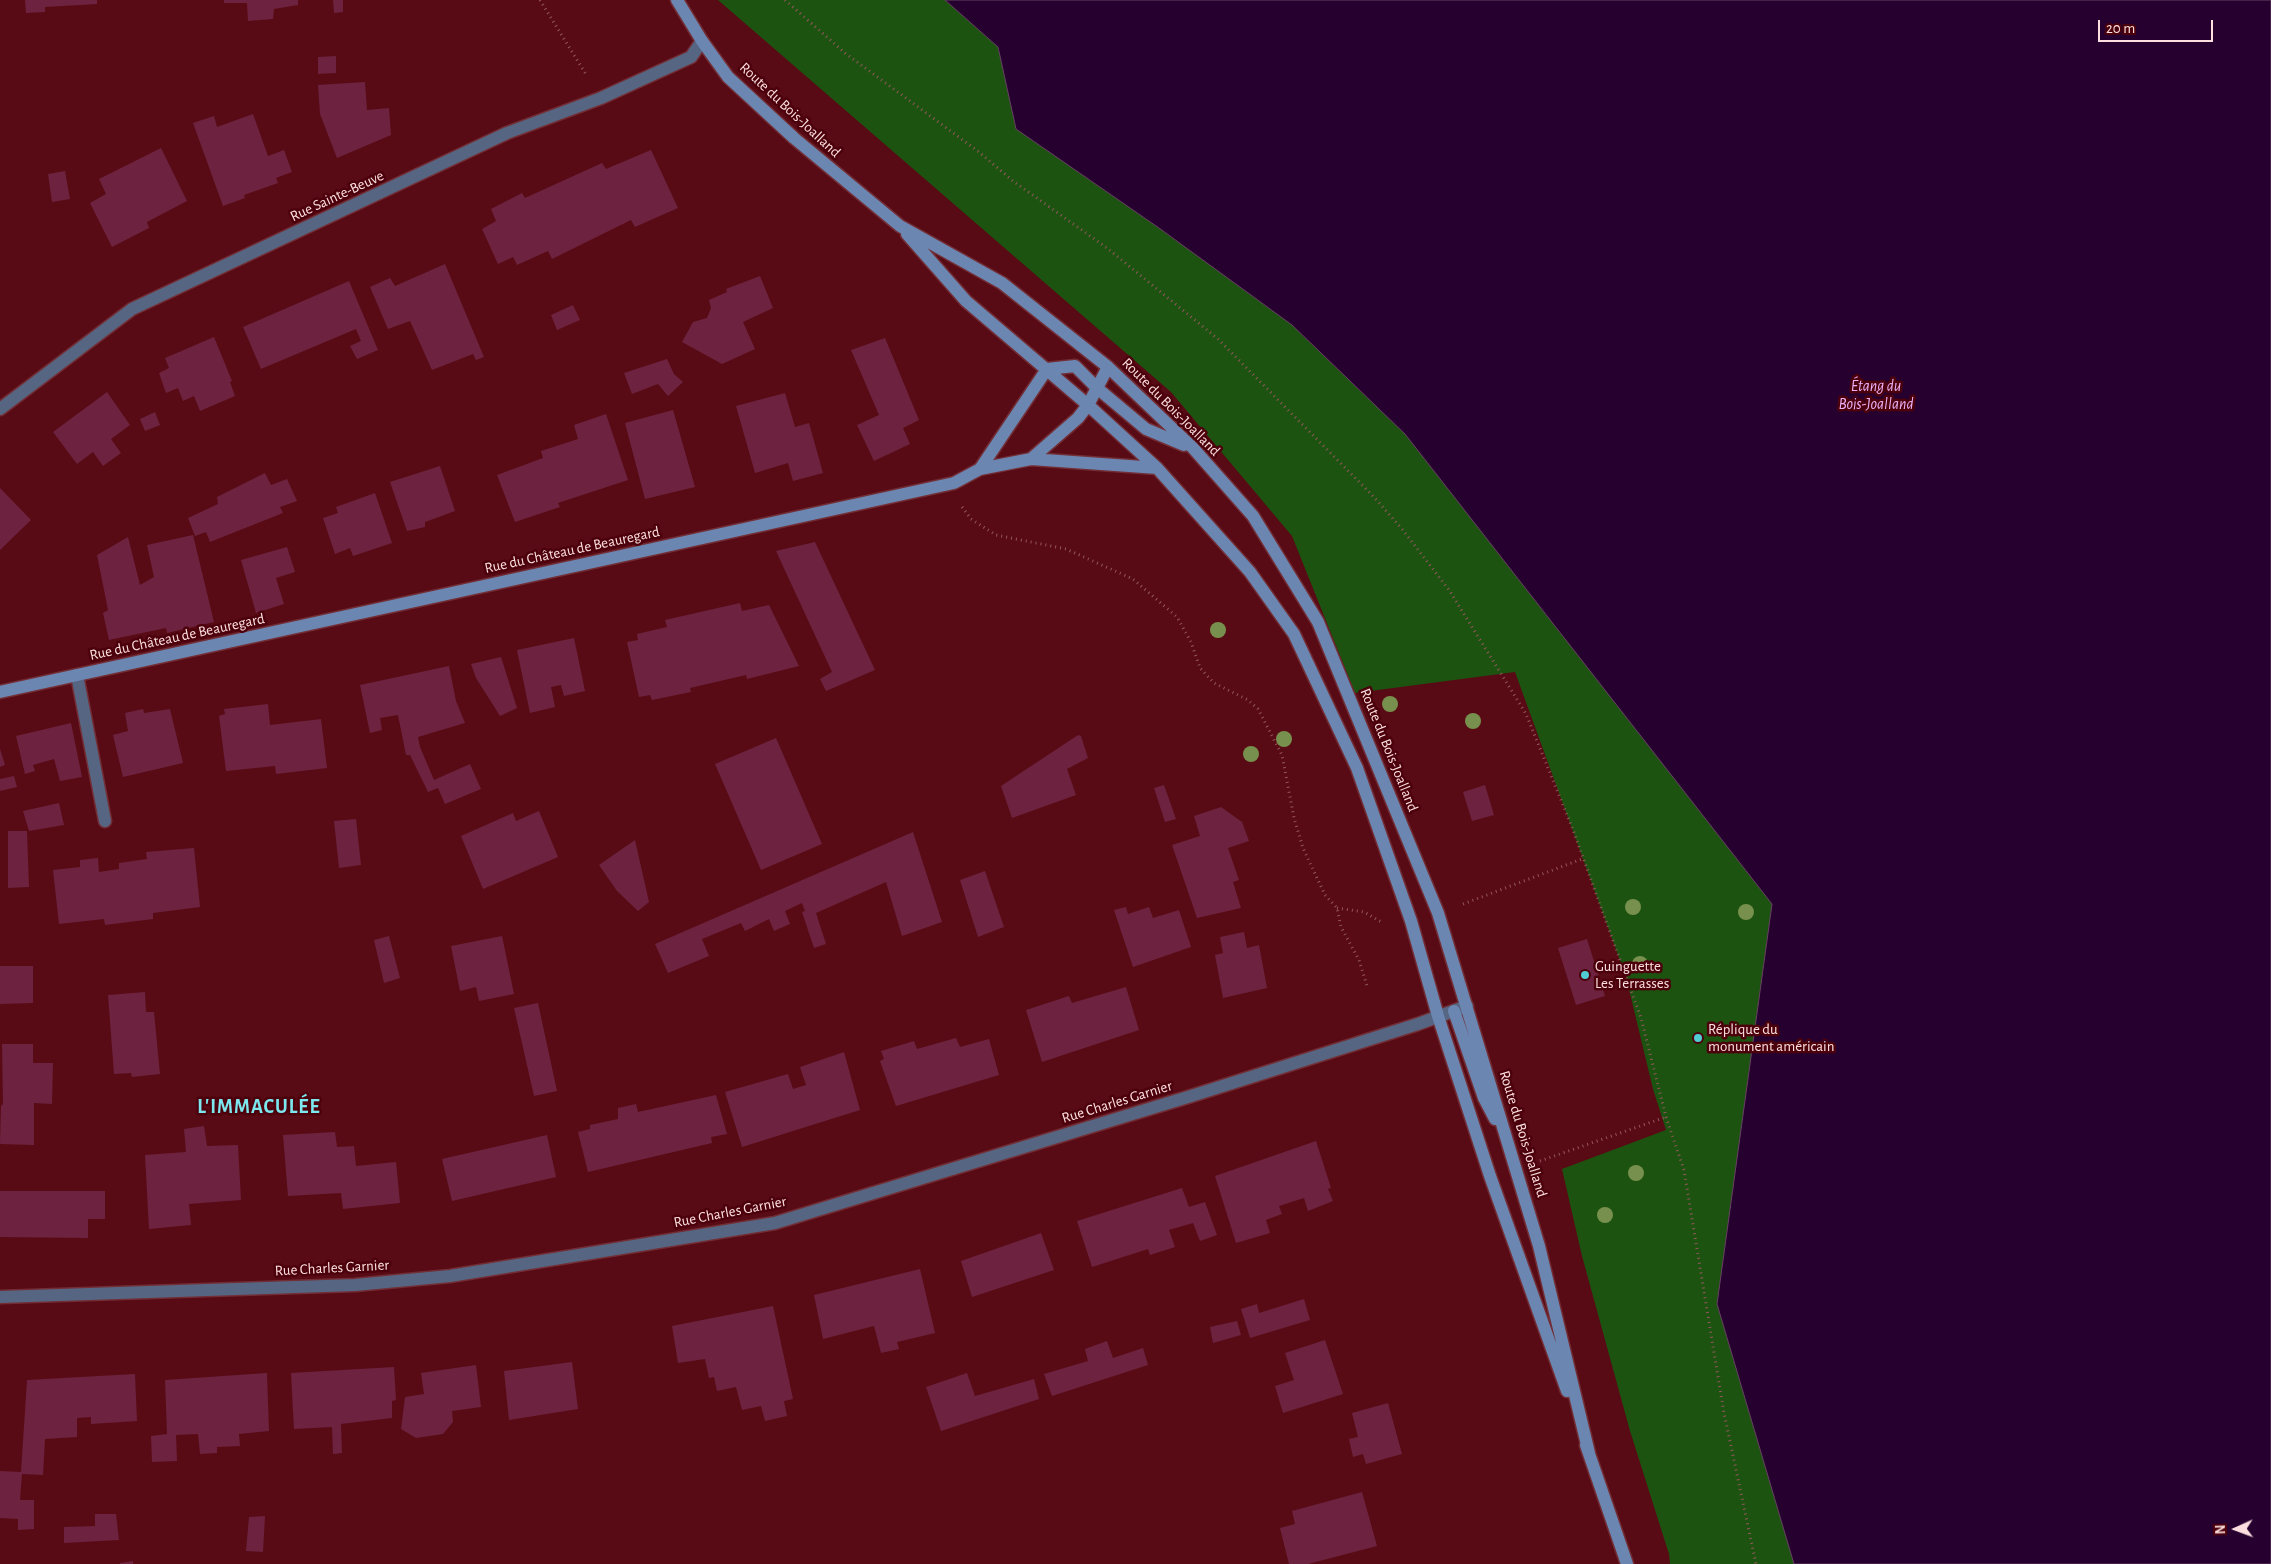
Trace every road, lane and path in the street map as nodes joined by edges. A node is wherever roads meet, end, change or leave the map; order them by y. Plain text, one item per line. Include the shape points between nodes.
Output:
1 (540, 0) edge
2 (677, 0) edge
3 (784, 0) edge
4 (702, 41) junction
5 (601, 98) junction
6 (900, 226) junction
7 (1108, 367) junction
8 (1046, 369) junction
9 (1097, 388) junction
10 (1088, 405) junction
11 (0, 408) edge
12 (1193, 448) junction
13 (1031, 458) junction
14 (1157, 468) junction
15 (980, 469) junction
16 (962, 506) dead end
17 (77, 675) junction
18 (0, 692) edge
19 (105, 822) dead end
20 (1582, 859) junction
21 (1455, 907) dead end
22 (1337, 908) junction
23 (1384, 924) dead end
24 (1368, 990) dead end
25 (1467, 1006) junction
26 (1454, 1010) junction
27 (1438, 1016) junction
28 (1666, 1117) junction
29 (1506, 1138) junction
30 (1537, 1162) dead end
31 (0, 1297) edge
32 (1589, 1453) junction
33 (1627, 1564) edge
34 (1756, 1564) edge

1 - 5 path
2 - 4 street, Route du Bois-Joalland
3 - 20 path via 845,54 1107,248 1218,339 1372,495 1449,590 1526,714
4 - 5 street, Rue Sainte-Beuve via 690,57
4 - 6 street, Route du Bois-Joalland via 728,77 794,138
5 - 11 street, Rue Sainte-Beuve via 508,134 132,309
6 - 7 street, Route du Bois-Joalland via 1002,283
6 - 8 street, Route du Bois-Joalland via 966,301
7 - 9 street, Rue du Château de Beauregard
7 - 12 street, Route du Bois-Joalland
8 - 9 street via 1075,366
8 - 10 street, Route du Bois-Joalland
8 - 15 street
9 - 10 street, Rue du Château de Beauregard
9 - 12 street via 1146,429
10 - 13 street, Rue du Château de Beauregard via 1078,418
10 - 14 street, Route du Bois-Joalland
12 - 25 street, Route du Bois-Joalland via 1253,516 1318,622 1438,913
13 - 14 street
13 - 15 street, Rue du Château de Beauregard
14 - 27 street, Route du Bois-Joalland via 1250,572 1294,634 1357,768 1411,922
15 - 17 street, Rue du Château de Beauregard via 954,483
16 - 22 path via 971,519 996,535 1066,549 1133,579 1177,616 1200,668 1214,684 1248,700 1267,725 1282,755 1303,848 1325,895
17 - 18 street, Rue du Château de Beauregard
17 - 19 street
20 - 21 path
20 - 28 path via 1641,1018
22 - 23 path via 1364,912
22 - 24 path via 1341,927 1359,960
25 - 26 street, Rue Charles Garnier
25 - 29 street, Route du Bois-Joalland
26 - 27 street, Rue Charles Garnier
26 - 29 street via 1484,1098
27 - 31 street, Rue Charles Garnier via 1188,1097 775,1223 450,1276 355,1285
27 - 32 street, Route du Bois-Joalland via 1490,1176
28 - 30 path
28 - 34 path via 1684,1170 1724,1413
29 - 32 street, Route du Bois-Joalland via 1539,1246
32 - 33 street, Route du Bois-Joalland

